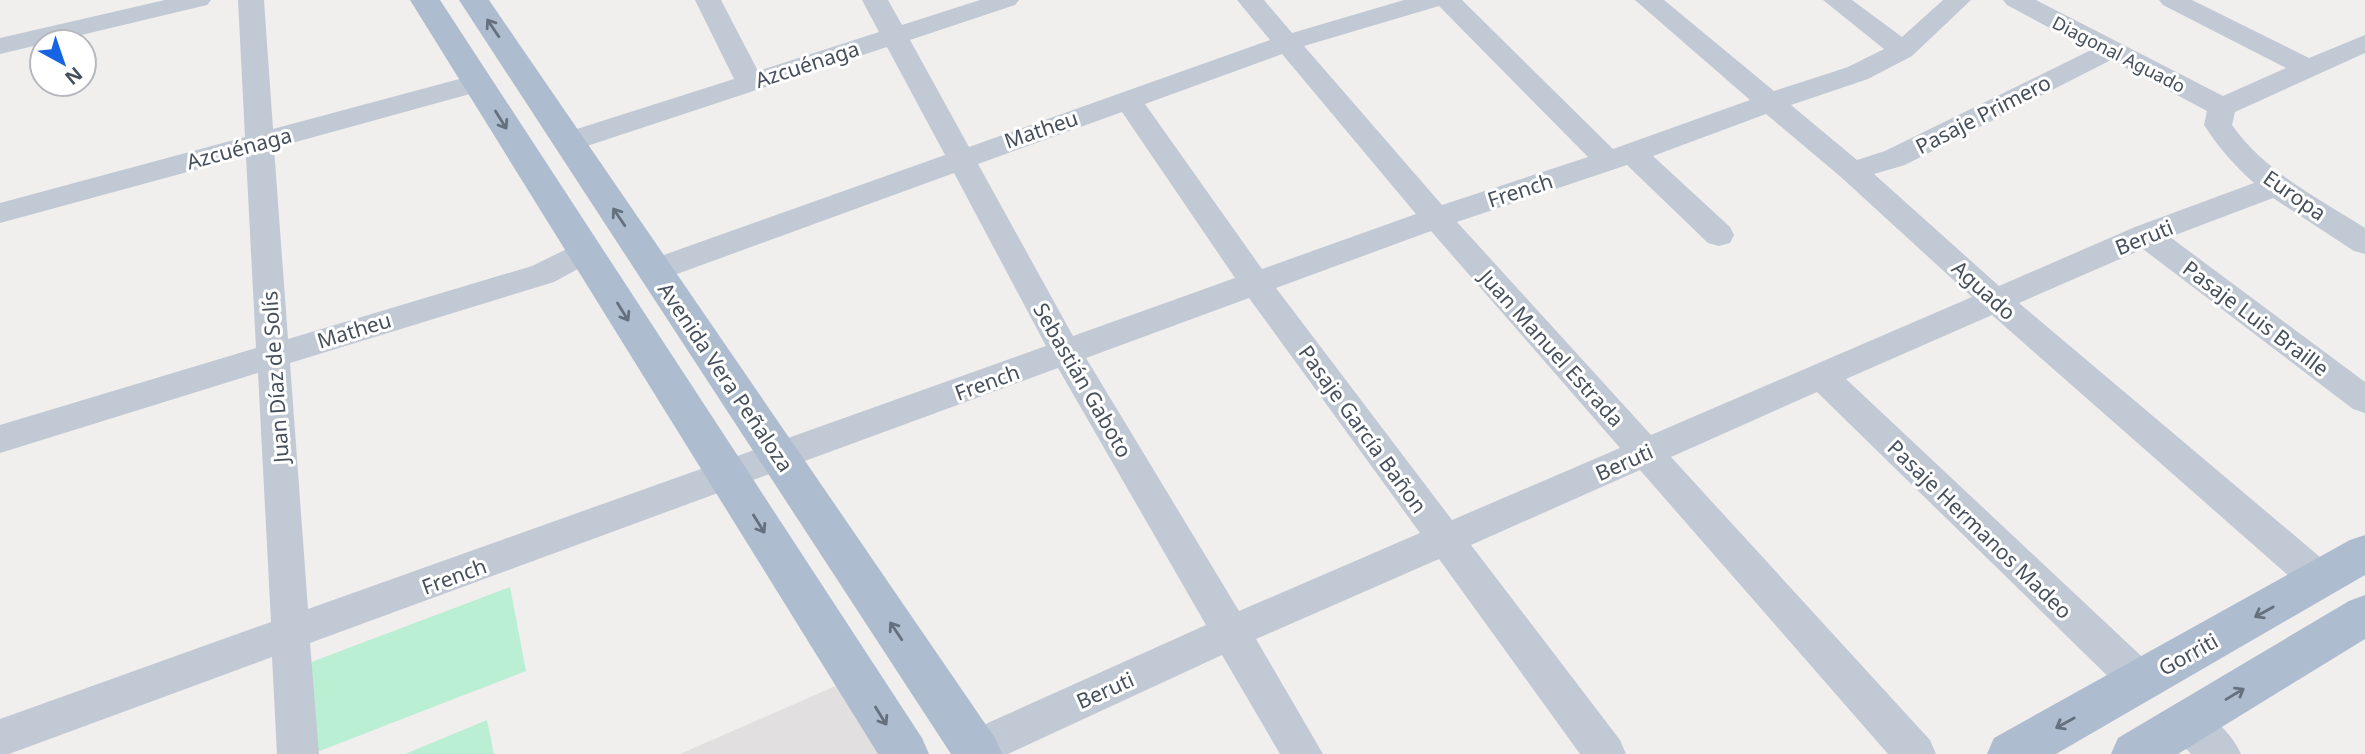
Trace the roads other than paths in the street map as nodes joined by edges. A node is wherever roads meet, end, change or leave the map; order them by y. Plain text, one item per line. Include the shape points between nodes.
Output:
1 (198, 0) edge
2 (251, 0) edge
3 (425, 0) edge
4 (474, 0) edge
5 (708, 0) edge
6 (875, 0) edge
7 (1006, 0) edge
8 (1250, 0) edge
9 (1432, 0) edge
10 (1448, 0) edge
11 (1648, 0) edge
12 (1836, 0) edge
13 (1958, 0) edge
14 (2016, 0) edge
15 (2193, 3) edge
16 (895, 35) junction
17 (1286, 43) junction
18 (2365, 43) edge
19 (0, 47) edge
20 (1903, 50) junction
21 (2111, 50) junction
22 (2309, 69) junction
23 (478, 83) junction
24 (750, 83) junction
25 (1127, 99) junction
26 (1768, 103) junction
27 (2222, 107) junction
28 (260, 142) junction
29 (568, 142) junction
30 (1620, 157) junction
31 (960, 158) junction
32 (1852, 171) junction
33 (2277, 185) junction
34 (0, 213) edge
35 (1436, 218) junction
36 (1719, 235) dead end
37 (2146, 235) junction
38 (2365, 243) edge
39 (585, 251) junction
40 (655, 270) junction
41 (1256, 284) junction
42 (1996, 301) junction
43 (1066, 353) junction
44 (273, 354) junction
45 (1821, 376) junction
46 (2365, 401) edge
47 (0, 439) edge
48 (1645, 453) junction
49 (780, 456) junction
50 (729, 477) junction
51 (1445, 540) junction
52 (2365, 553) edge
53 (2320, 580) junction
54 (2365, 616) edge
55 (291, 634) junction
56 (1229, 634) junction
57 (2140, 681) junction
58 (2188, 723) junction
59 (0, 738) edge
60 (977, 752) edge
61 (298, 754) edge
62 (905, 754) edge
63 (1302, 754) edge
64 (1605, 754) edge
65 (1915, 754) edge
66 (2011, 754) edge
67 (2135, 754) edge
68 (2220, 754) edge

1 - 19 street
2 - 28 street, Juan Díaz de Solís
3 - 23 main road
29 -> 4 main road, Avenida Vera Peñaloza
5 - 24 street
6 - 16 street, Sebastián Gaboto
7 - 16 street, Azcuénaga
8 - 17 street, Juan Manuel Estrada
9 - 17 street, Matheu
10 - 30 street
11 - 26 street, Aguado
12 - 20 street
13 - 20 street, French
14 - 21 street, Diagonal Aguado
15 - 22 street
16 - 24 street, Azcuénaga
16 - 31 street, Sebastián Gaboto
17 - 25 street, Matheu
17 - 35 street, Juan Manuel Estrada
18 - 22 street
20 - 26 street, French via 1858,73
21 - 27 street, Diagonal Aguado
21 - 32 street, Pasaje Primero via 1895,158
22 - 27 street
23 - 28 street, Azcuénaga
23 -> 39 main road
24 - 29 street, Azcuénaga
25 - 31 street, Matheu
25 - 41 street, Pasaje García Bañon
26 - 30 street, French
26 - 32 street, Aguado
27 - 33 street, Europa via 2218,125 2228,142
28 - 34 street, Azcuénaga
28 - 44 street, Juan Díaz de Solís
40 -> 29 main road, Avenida Vera Peñaloza
30 - 35 street, French
30 - 36 street
31 - 40 street, Matheu
31 - 43 street, Sebastián Gaboto
32 - 42 street, Aguado
33 - 37 street, Beruti
33 - 38 street, Europa
35 - 41 street, French
35 - 48 street, Juan Manuel Estrada
37 - 42 street, Beruti
37 - 46 street, Pasaje Luis Braille
39 - 44 street, Matheu via 543,274
39 -> 50 main road
40 - 49 main road, Avenida Vera Peñaloza
41 - 43 street, French
41 - 51 street, Pasaje García Bañon
42 - 45 street, Beruti
42 - 53 street, Aguado
43 - 49 street, French
43 - 56 street, Sebastián Gaboto
44 - 47 street, Matheu
44 - 55 street, Juan Díaz de Solís
45 - 48 street, Beruti
45 - 57 street, Pasaje Hermanos Madeo
48 - 51 street, Beruti
48 - 65 street, Juan Manuel Estrada
49 - 50 street, French
60 -> 49 main road, Avenida Vera Peñaloza
50 - 55 street, French
50 -> 62 main road
51 - 56 street, Beruti
51 - 64 street, Pasaje García Bañon
52 - 53 main road, Gorriti
53 -> 57 main road, Gorriti
58 -> 54 main road
55 - 59 street, French
55 - 61 street, Juan Díaz de Solís
56 - 60 street, Beruti
56 - 63 street, Sebastián Gaboto
57 -> 66 main road, Gorriti
58 - 67 main road
58 - 68 street

